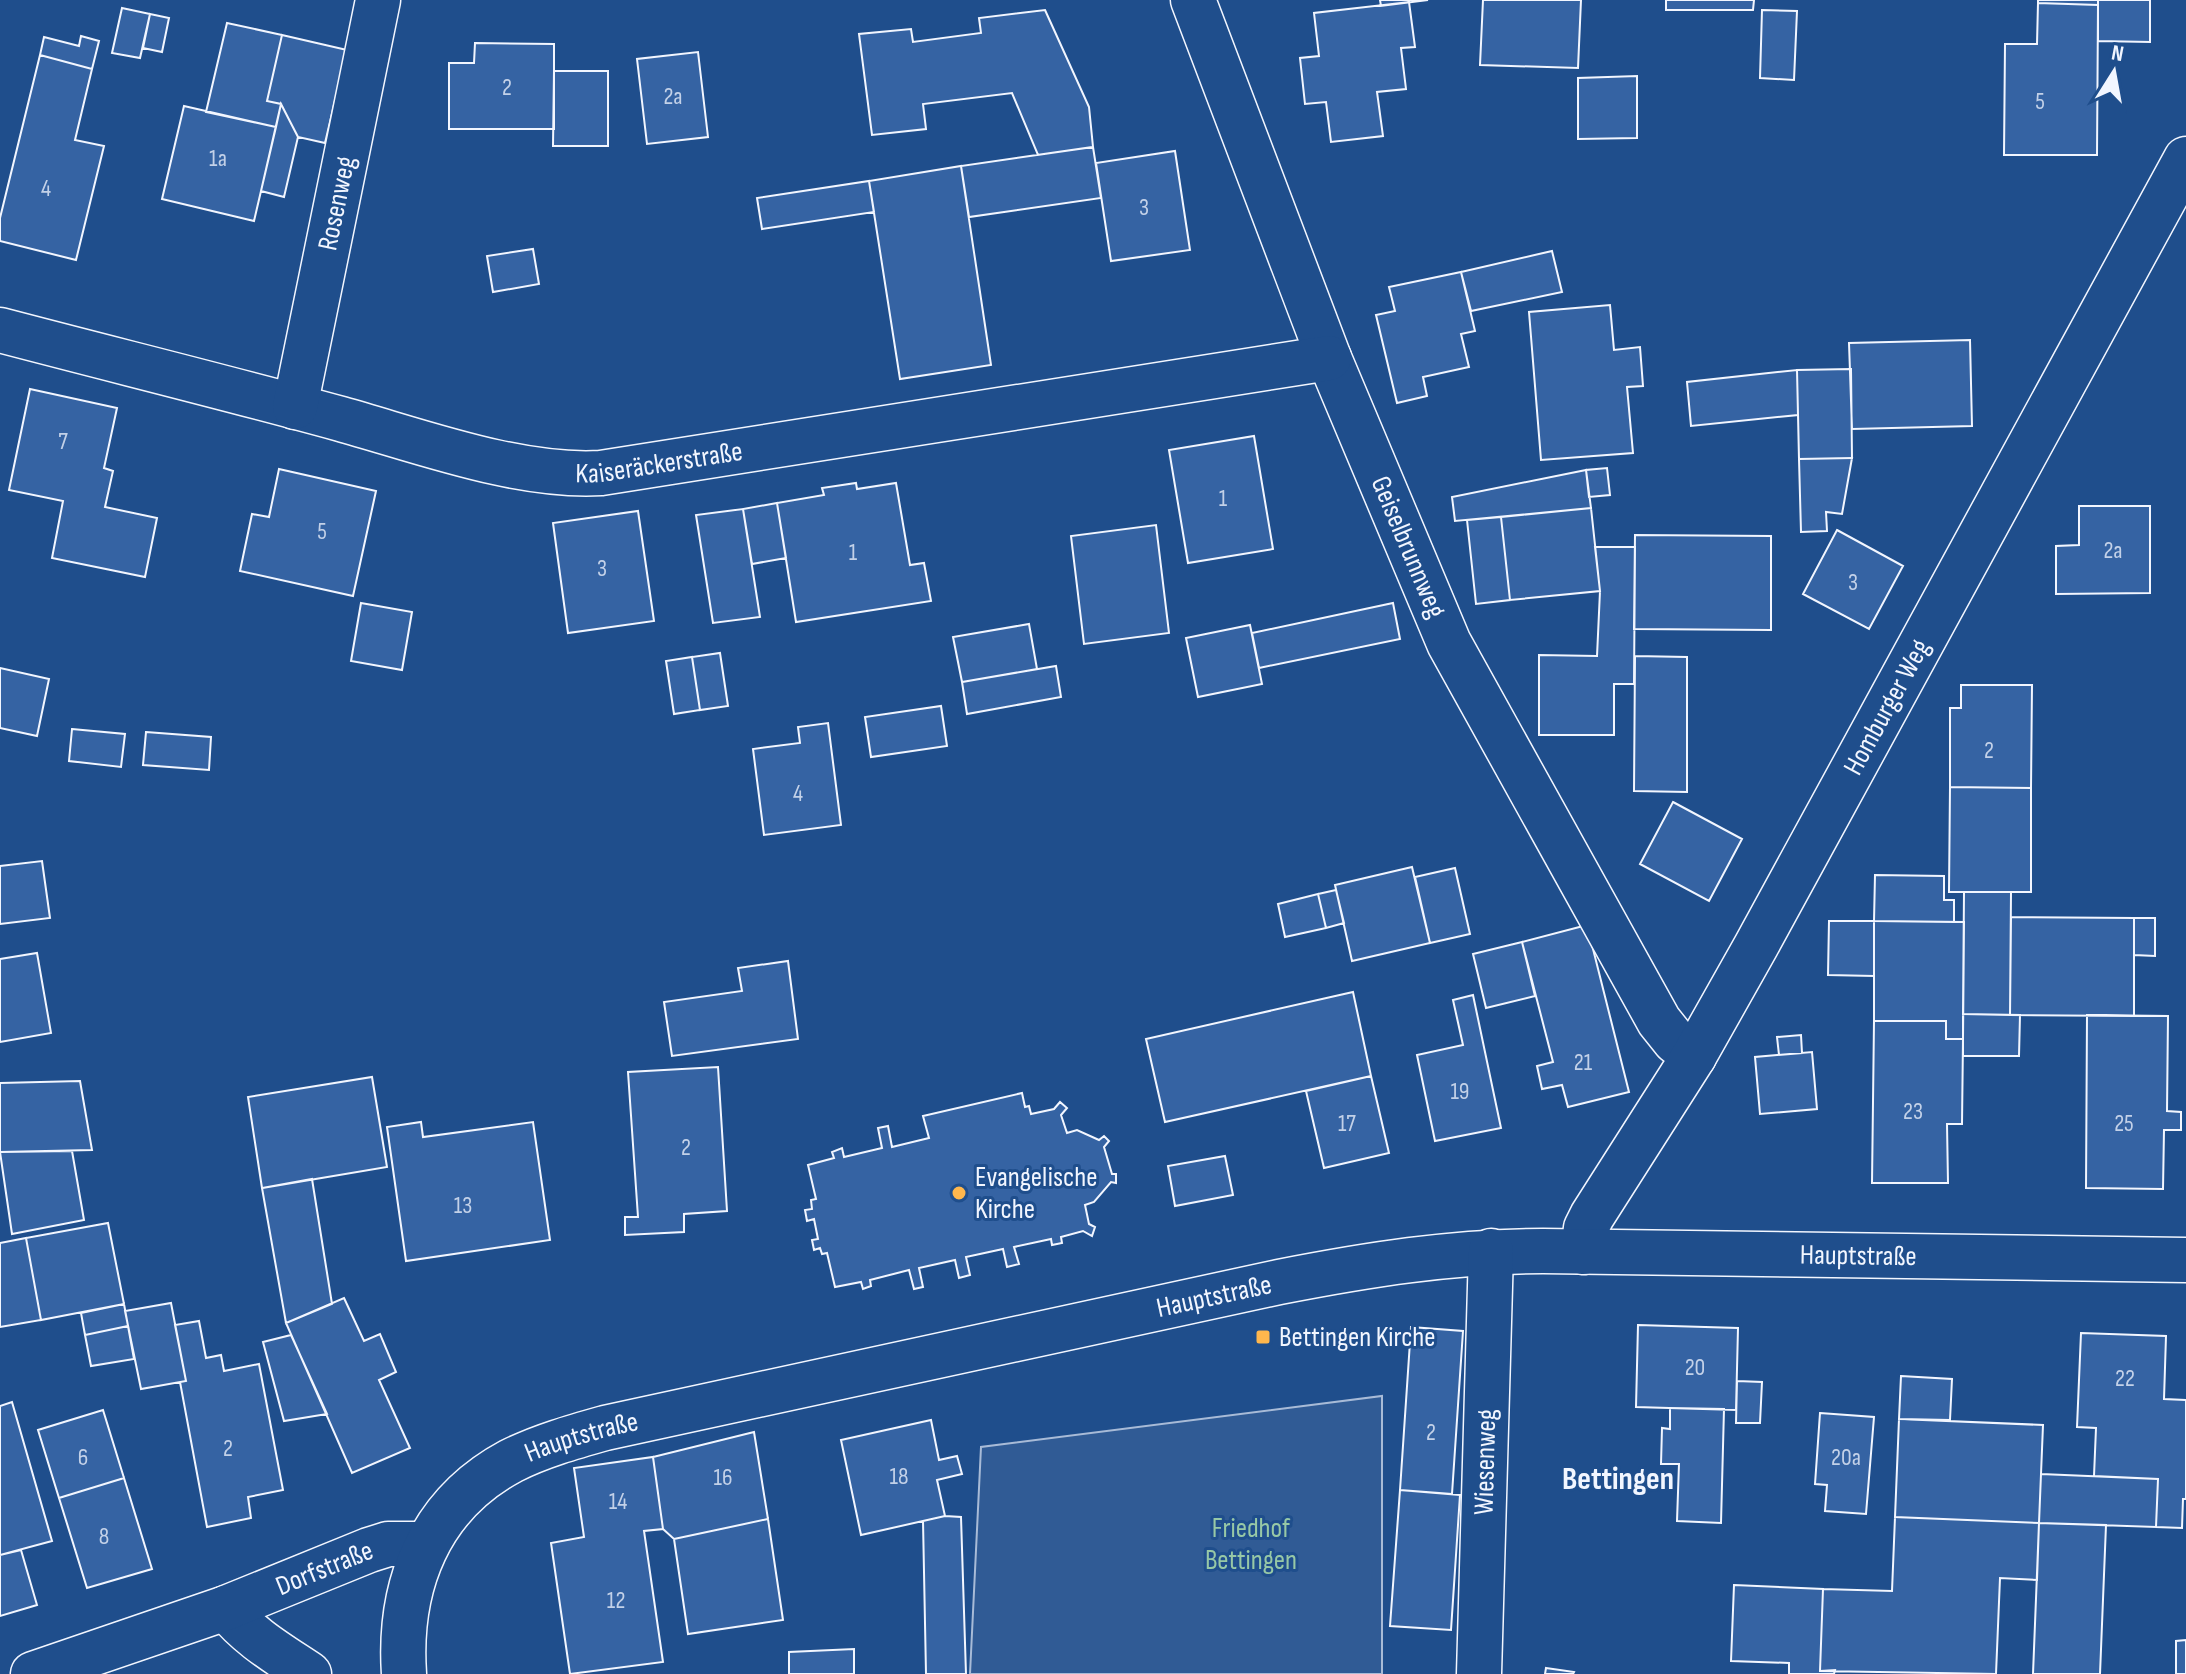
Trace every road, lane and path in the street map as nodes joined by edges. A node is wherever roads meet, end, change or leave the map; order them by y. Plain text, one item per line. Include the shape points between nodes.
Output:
1 (378, 0) edge
2 (1193, 0) edge
3 (2186, 159) edge
4 (0, 330) edge
5 (1329, 358) junction
6 (295, 407) junction
7 (1694, 1056) junction
8 (1491, 1251) junction
9 (1583, 1252) junction
10 (2186, 1260) edge
11 (427, 1544) junction
12 (226, 1608) junction
13 (33, 1674) edge
14 (309, 1674) edge
15 (404, 1674) edge
16 (1479, 1674) edge

1 - 6 street, Rosenweg
2 - 5 street, Geiselbrunnweg
3 - 7 street, Homburger Weg
4 - 6 street, Kaiseräckerstraße
5 - 6 street, Kaiseräckerstraße via 568,475
5 - 7 street, Geiselbrunnweg via 1449,643 1659,1021
7 - 9 street, Homburger Weg via 1592,1216
8 - 9 street, Hauptstraße
8 - 11 street, Hauptstraße via 1388,1262 1279,1282 582,1434 536,1449 490,1474 453,1509
8 - 16 street, Wiesenweg
9 - 10 street, Hauptstraße
11 - 12 street, Dorfstraße via 388,1544 369,1550
11 - 15 street, Hauptstraße via 404,1611
12 - 13 street, Dorfstraße
12 - 14 street via 254,1638

